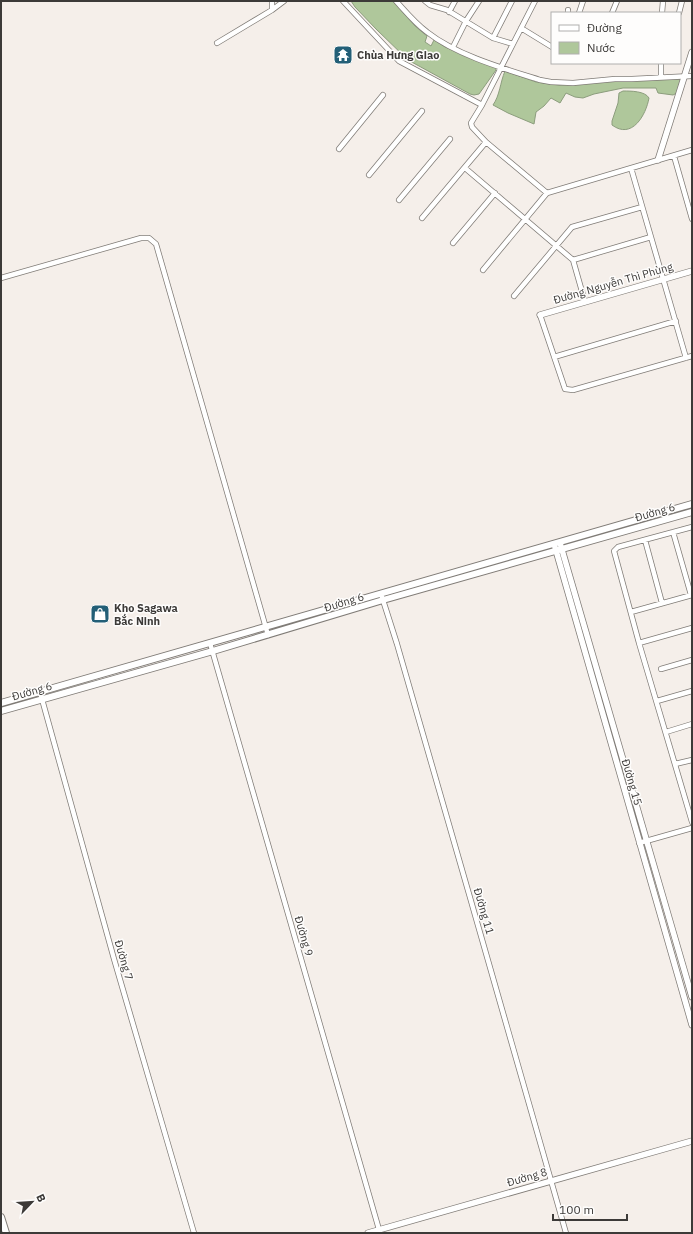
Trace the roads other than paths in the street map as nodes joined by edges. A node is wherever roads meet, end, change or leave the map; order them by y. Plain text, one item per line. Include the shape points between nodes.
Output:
1 (272, 1) edge
2 (284, 1) edge
3 (343, 1) edge
4 (396, 1) edge
5 (425, 1) edge
6 (455, 1) edge
7 (479, 1) edge
8 (512, 1) edge
9 (535, 1) edge
10 (583, 1) edge
11 (617, 1) edge
12 (663, 1) edge
13 (682, 1) edge
14 (272, 10) junction
15 (449, 12) junction
16 (580, 12) edge
17 (612, 12) edge
18 (662, 12) edge
19 (679, 12) edge
20 (466, 21) junction
21 (521, 28) junction
22 (494, 38) junction
23 (217, 43) dead end
24 (513, 44) junction
25 (551, 46) edge
26 (452, 47) junction
27 (692, 52) edge
28 (661, 64) edge
29 (502, 67) junction
30 (685, 76) junction
31 (692, 76) edge
32 (661, 77) junction
33 (384, 94) dead end
34 (482, 105) junction
35 (422, 111) dead end
36 (450, 139) dead end
37 (486, 142) junction
38 (339, 149) dead end
39 (692, 150) edge
40 (674, 156) junction
41 (658, 160) junction
42 (465, 168) junction
43 (631, 168) junction
44 (369, 175) dead end
45 (548, 193) junction
46 (495, 194) junction
47 (399, 200) dead end
48 (642, 207) junction
49 (422, 218) dead end
50 (526, 219) junction
51 (692, 219) edge
52 (651, 237) junction
53 (453, 244) dead end
54 (556, 245) junction
55 (573, 260) junction
56 (483, 270) dead end
57 (692, 271) edge
58 (1, 278) edge
59 (664, 279) junction
60 (514, 296) dead end
61 (585, 302) junction
62 (540, 315) joint
63 (676, 321) junction
64 (692, 356) edge
65 (554, 357) junction
66 (686, 358) junction
67 (692, 504) edge
68 (692, 512) edge
69 (692, 527) edge
70 (673, 532) junction
71 (644, 540) junction
72 (557, 544) junction
73 (559, 551) junction
74 (691, 595) edge
75 (382, 597) junction
76 (662, 603) junction
77 (631, 612) junction
78 (266, 627) junction
79 (692, 628) edge
80 (268, 635) junction
81 (210, 643) junction
82 (639, 643) junction
83 (587, 649) junction
84 (213, 651) junction
85 (692, 660) edge
86 (662, 669) dead end
87 (692, 691) edge
88 (40, 692) junction
89 (42, 699) junction
90 (657, 701) junction
91 (1, 702) edge
92 (1, 711) edge
93 (692, 724) edge
94 (666, 732) junction
95 (692, 760) edge
96 (675, 764) junction
97 (692, 822) edge
98 (692, 828) edge
99 (647, 841) junction
100 (639, 843) junction
101 (692, 997) edge
102 (692, 1025) edge
103 (692, 1140) edge
104 (551, 1181) junction
105 (1, 1217) edge
106 (380, 1231) edge
107 (6, 1233) edge
108 (194, 1233) edge
109 (368, 1233) edge
110 (566, 1233) edge

1 - 14 street
2 - 14 street
3 - 34 street via 399,61
4 - 26 street via 427,32
5 - 15 street
6 - 15 street
7 - 20 street
8 - 22 street
9 - 21 street
10 - 16 street
11 - 17 street
12 - 18 street
13 - 19 street
14 - 23 street
15 - 20 street
20 - 22 street
20 - 26 street
21 - 24 street
21 - 25 street
22 - 24 street
24 - 29 street
26 - 29 street
27 - 30 street
28 - 32 street
29 - 32 street via 540,80 559,83
29 - 34 street
30 - 31 street
30 - 32 street
30 - 41 street
33 - 38 street
34 - 37 street via 471,123
35 - 44 street
36 - 47 street
37 - 42 street
37 - 45 street
39 - 40 street
40 - 41 street
40 - 51 street
41 - 43 street
42 - 46 street
42 - 49 street
43 - 45 street
43 - 48 street
45 - 50 street
46 - 50 street
46 - 53 street
48 - 52 street
48 - 54 street via 572,227
50 - 54 street
50 - 56 street
52 - 55 street
52 - 59 street
54 - 55 street
54 - 60 street
55 - 61 street
57 - 59 street, Đường Nguyễn Thì Phùng
58 - 78 street via 141,238 149,238 156,244
59 - 61 street, Đường Nguyễn Thì Phùng
59 - 63 street
61 - 62 street, Đường Nguyễn Thì Phùng
62 - 65 street
63 - 65 street
63 - 66 street
64 - 66 street
65 - 66 street via 565,389 573,390
67 - 72 main road, Đường 6
68 - 73 main road, Đường 6
69 - 70 street
70 - 71 street
70 - 74 street
71 - 76 street
71 - 77 street via 618,547 614,551
72 - 73 street, Đường 15
72 - 75 main road, Đường 6
73 - 75 main road, Đường 6
73 - 83 street, Đường 15
74 - 76 street
75 - 78 main road, Đường 6
75 - 80 main road, Đường 6
75 - 104 street, Đường 11
76 - 77 street
77 - 82 street
78 - 80 street
78 - 81 main road, Đường 6
79 - 82 street
80 - 84 main road, Đường 6
81 - 84 street, Đường 9
81 - 88 main road, Đường 6
82 - 90 street
83 - 99 street, Đường 15
83 - 100 street, Đường 15
84 - 89 main road, Đường 6
84 - 106 street, Đường 9
85 - 86 street
87 - 90 street
88 - 89 street, Đường 7
88 - 91 main road, Đường 6
89 - 92 main road, Đường 6
89 - 108 street, Đường 7
90 - 94 street
93 - 94 street
94 - 96 street
95 - 96 street
96 - 97 street
98 - 99 street
99 - 100 street
99 - 101 street, Đường 15
100 - 102 street, Đường 15
103 - 104 street, Đường 8
104 - 106 street, Đường 8
104 - 110 street, Đường 11
105 - 107 main road
106 - 109 street, Đường 8

